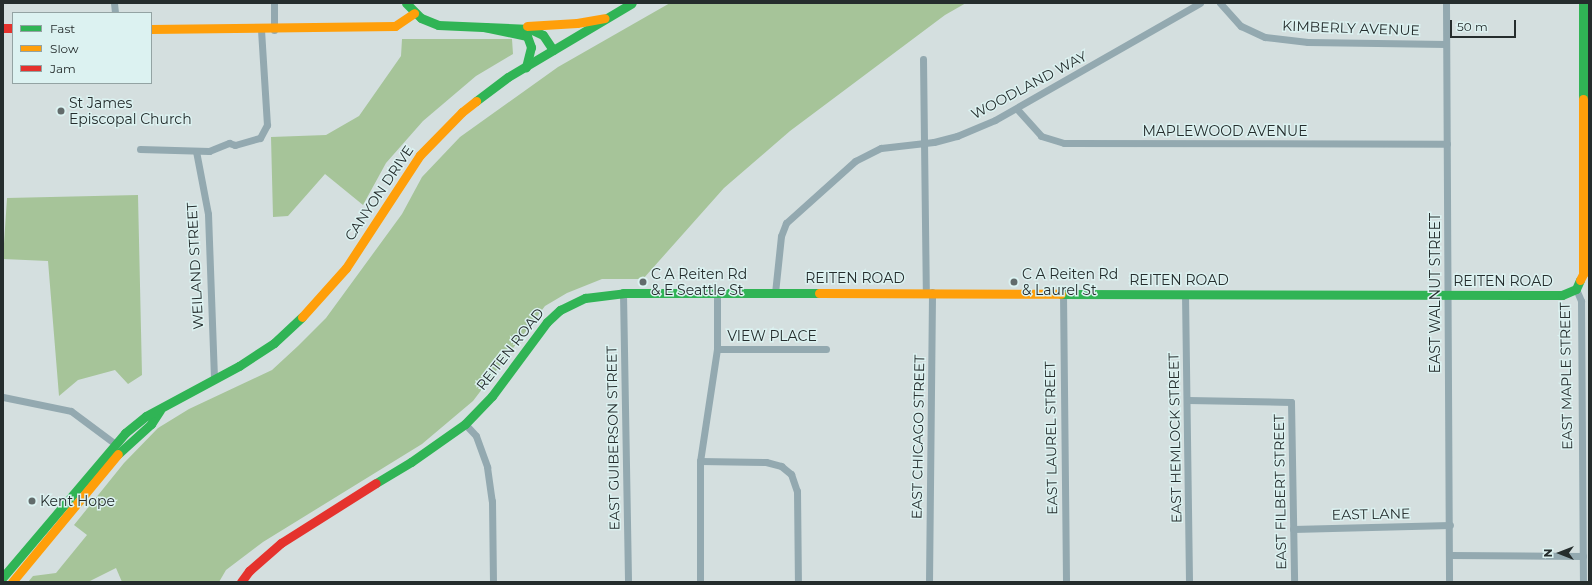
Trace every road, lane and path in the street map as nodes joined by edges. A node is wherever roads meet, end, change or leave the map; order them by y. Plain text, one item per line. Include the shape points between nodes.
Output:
1 (274, 3) edge
2 (406, 3) edge
3 (632, 3) edge
4 (1200, 3) edge
5 (1220, 3) edge
6 (1446, 3) edge
7 (1583, 3) edge
8 (414, 13) junction
9 (609, 17) junction
10 (484, 27) junction
11 (501, 27) junction
12 (152, 29) edge
13 (261, 30) junction
14 (274, 30) junction
15 (1446, 44) junction
16 (553, 50) junction
17 (923, 60) dead end
18 (526, 67) junction
19 (1017, 109) junction
20 (924, 144) junction
21 (1447, 144) junction
22 (140, 149) dead end
23 (196, 151) junction
24 (1576, 288) junction
25 (929, 292) junction
26 (623, 293) junction
27 (717, 293) junction
28 (775, 293) junction
29 (1063, 293) junction
30 (1185, 294) junction
31 (1448, 294) junction
32 (717, 349) junction
33 (826, 349) dead end
34 (214, 379) junction
35 (3, 397) edge
36 (1188, 400) junction
37 (160, 410) junction
38 (465, 424) junction
39 (114, 442) junction
40 (700, 461) junction
41 (1450, 525) junction
42 (1293, 528) junction
43 (1450, 555) junction
44 (1584, 556) junction
45 (3, 577) edge
46 (12, 582) edge
47 (241, 582) edge
48 (493, 582) edge
49 (628, 582) edge
50 (700, 582) edge
51 (798, 582) edge
52 (929, 582) edge
53 (1066, 582) edge
54 (1189, 582) edge
55 (1294, 582) edge
56 (1449, 582) edge
57 (1583, 582) edge

1 - 14 street
2 - 8 street
3 - 9 street, CANYON DRIVE
4 - 19 street, WOODLAND WAY
5 - 15 street, KIMBERLY AVENUE via 1241,26 1265,37 1308,42
6 - 15 street, EAST WALNUT STREET
7 - 24 street, EAST MAPLE STREET via 1583,274
8 - 10 street via 438,25
8 - 14 street via 395,26
9 - 11 street via 565,24
9 - 16 street, CANYON DRIVE
10 - 11 street
10 - 18 street via 527,36 531,47
11 - 16 street via 537,32 547,39
12 - 13 street
13 - 14 street
13 - 23 street via 267,96 267,125 264,132 256,140
15 - 21 street, EAST WALNUT STREET
16 - 18 street, CANYON DRIVE
17 - 20 street, EAST CHICAGO STREET
18 - 34 street, CANYON DRIVE via 476,100 433,140 408,171 346,268 305,315 274,343
19 - 20 street, WOODLAND WAY via 961,135
19 - 21 street, MAPLEWOOD AVENUE via 1041,136 1064,143
20 - 25 street, EAST CHICAGO STREET
20 - 28 street, WOODLAND WAY via 882,148 864,154 786,224 781,236
21 - 31 street, EAST WALNUT STREET
22 - 23 street
23 - 34 street, WEILAND STREET via 208,214
24 - 31 street, REITEN ROAD via 1562,295
24 - 44 street, EAST MAPLE STREET via 1581,301
25 - 28 street, REITEN ROAD
25 - 29 street, REITEN ROAD
25 - 52 street, EAST CHICAGO STREET
26 - 27 street, REITEN ROAD
26 - 38 street, REITEN ROAD via 585,298 560,310 542,328 492,396
26 - 49 street, EAST GUIBERSON STREET
27 - 28 street, REITEN ROAD
27 - 32 street
29 - 30 street, REITEN ROAD
29 - 53 street, EAST LAUREL STREET
30 - 31 street, REITEN ROAD
30 - 36 street, EAST HEMLOCK STREET
31 - 41 street, EAST WALNUT STREET
32 - 33 street, VIEW PLACE
32 - 40 street
34 - 37 street, CANYON DRIVE
35 - 39 street via 71,411
36 - 42 street, EAST FILBERT STREET via 1291,402
36 - 54 street, EAST HEMLOCK STREET
37 - 39 street, CANYON DRIVE via 146,416
37 - 46 street, CANYON DRIVE via 151,424 114,458
38 - 47 street, REITEN ROAD via 411,462 331,509 281,543 249,571
38 - 48 street via 476,436 487,468 492,502
39 - 45 street, CANYON DRIVE
40 - 50 street
40 - 51 street via 766,462 781,466 791,474 797,491
41 - 42 street, EAST LANE
41 - 43 street, EAST WALNUT STREET
42 - 55 street, EAST FILBERT STREET
43 - 44 street
43 - 56 street, EAST WALNUT STREET
44 - 57 street, EAST MAPLE STREET

